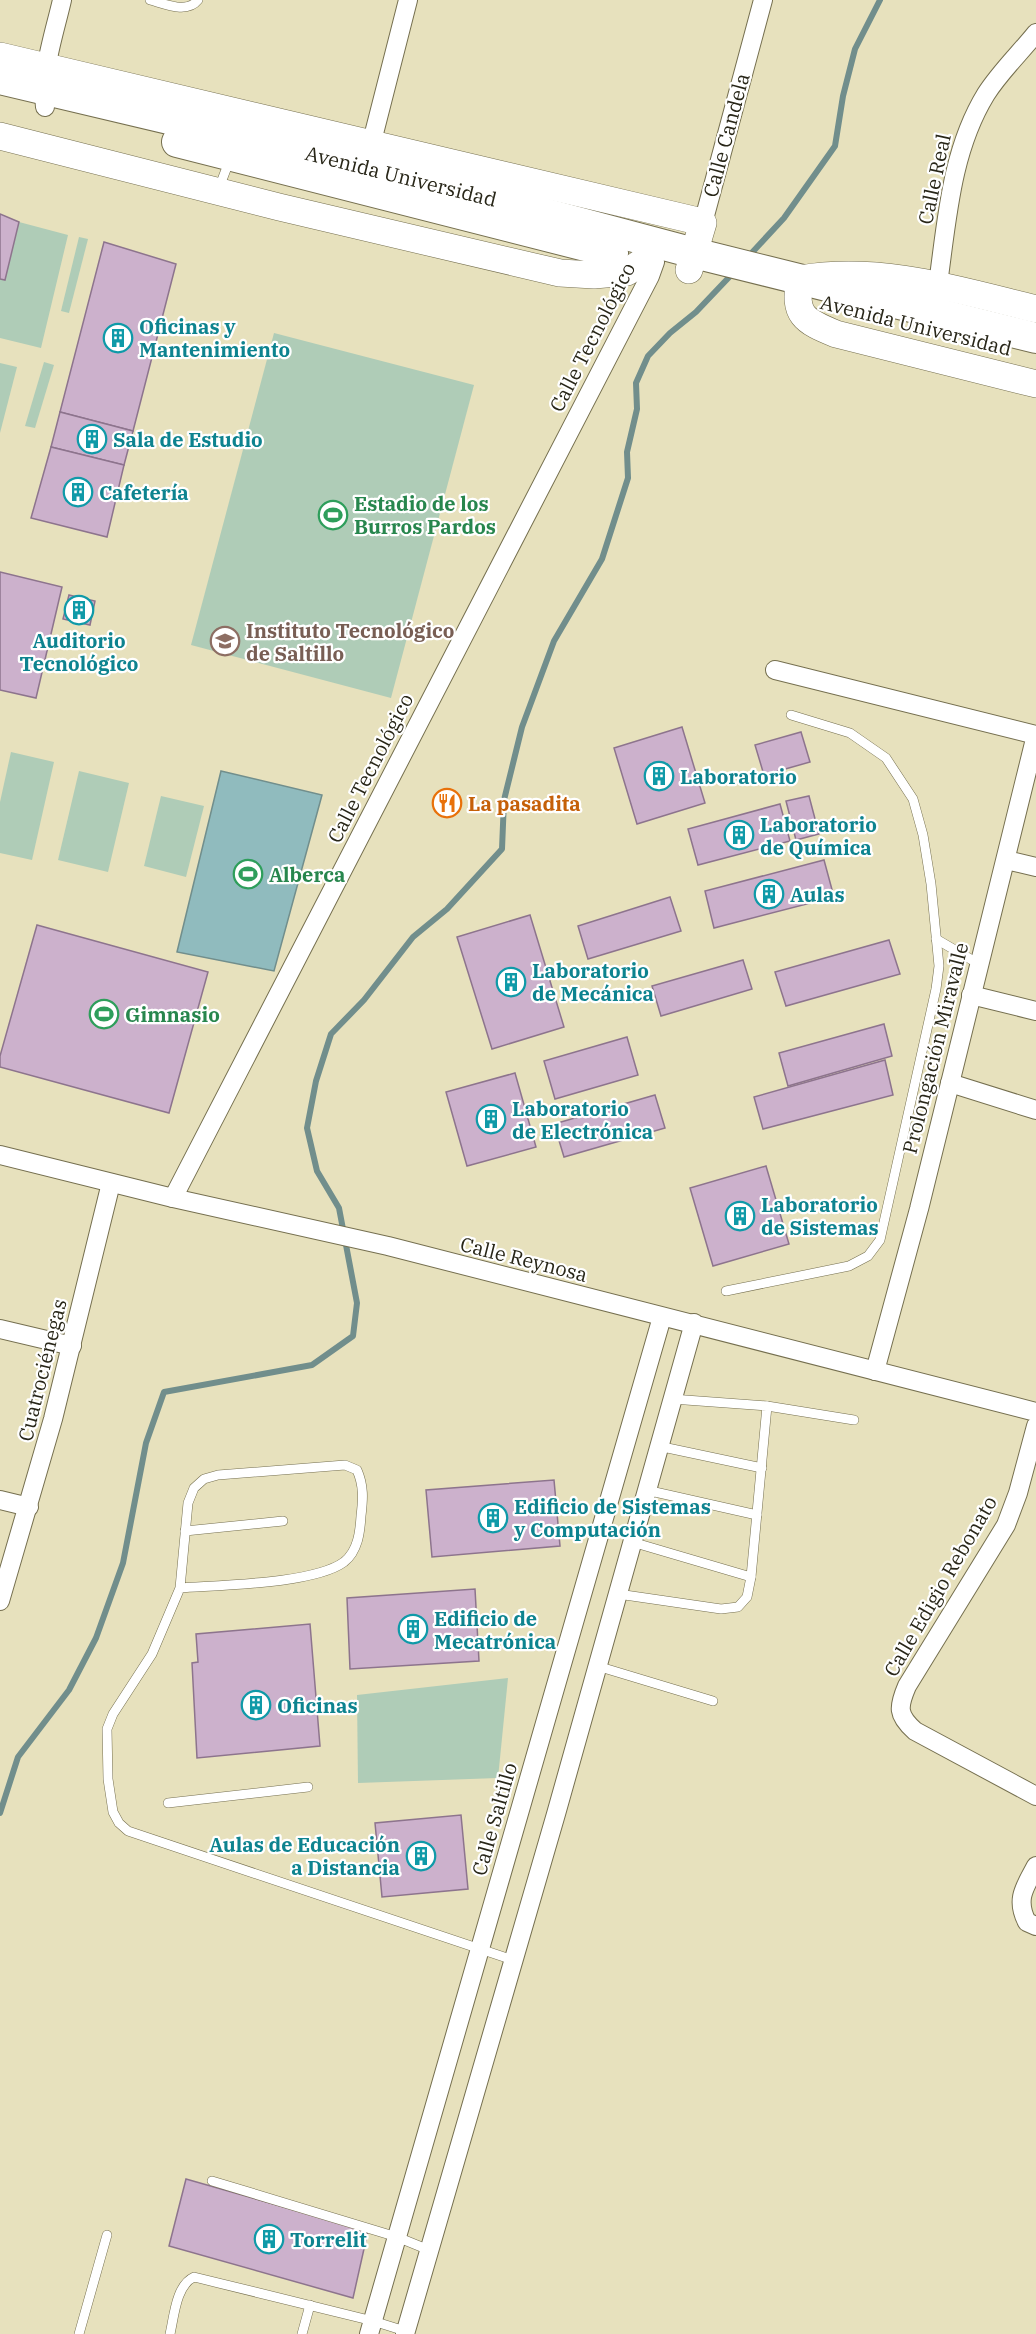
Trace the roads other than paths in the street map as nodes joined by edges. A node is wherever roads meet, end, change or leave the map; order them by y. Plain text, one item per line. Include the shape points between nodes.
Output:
1 (62, 0) edge
2 (150, 0) edge
3 (198, 0) edge
4 (408, 0) edge
5 (763, 0) edge
6 (1036, 33) edge
7 (0, 56) edge
8 (0, 80) edge
9 (45, 88) junction
10 (0, 96) edge
11 (0, 136) edge
12 (231, 156) junction
13 (367, 167) junction
14 (218, 191) junction
15 (703, 223) junction
16 (650, 261) junction
17 (703, 264) junction
18 (938, 284) junction
19 (798, 287) junction
20 (1036, 309) edge
21 (1036, 338) edge
22 (1036, 354) edge
23 (1036, 384) edge
24 (775, 670) dead end
25 (791, 715) dead end
26 (1036, 735) edge
27 (1006, 860) junction
28 (1036, 867) edge
29 (936, 939) junction
30 (979, 964) junction
31 (971, 995) junction
32 (1036, 1011) edge
33 (950, 1083) junction
34 (1036, 1110) edge
35 (0, 1155) edge
36 (111, 1183) junction
37 (173, 1198) junction
38 (726, 1291) dead end
39 (662, 1317) junction
40 (694, 1323) junction
41 (0, 1329) edge
42 (72, 1346) junction
43 (875, 1371) junction
44 (672, 1399) junction
45 (767, 1406) junction
46 (1036, 1412) edge
47 (854, 1420) dead end
48 (1036, 1426) edge
49 (658, 1446) junction
50 (762, 1468) junction
51 (646, 1490) junction
52 (0, 1500) edge
53 (29, 1506) junction
54 (757, 1515) junction
55 (283, 1521) dead end
56 (185, 1531) junction
57 (632, 1542) junction
58 (751, 1576) junction
59 (180, 1588) junction
60 (618, 1594) junction
61 (0, 1601) edge
62 (597, 1666) junction
63 (713, 1701) dead end
64 (308, 1787) dead end
65 (1036, 1796) edge
66 (168, 1803) dead end
67 (1036, 1866) edge
68 (1036, 1926) edge
69 (480, 1950) junction
70 (513, 1960) junction
71 (212, 2181) dead end
72 (107, 2235) dead end
73 (397, 2237) junction
74 (429, 2250) junction
75 (310, 2305) junction
76 (371, 2327) edge
77 (405, 2333) edge
78 (79, 2334) edge
79 (170, 2334) edge
80 (302, 2334) edge

1 - 9 street
2 - 3 lane via 182,8
4 - 13 street
5 - 15 street, Calle Candela
6 - 18 street, Calle Real via 987,93 968,129 954,174
7 - 9 street, Avenida Universidad
8 - 9 main road, Avenida Universidad
9 - 10 main road, Avenida Universidad
9 - 12 main road, Avenida Universidad
9 - 13 main road, Avenida Universidad
11 - 14 street
12 - 13 main road, Avenida Universidad
12 - 14 lane
13 - 15 street, Avenida Universidad
13 - 16 main road, Avenida Universidad
13 - 17 main road, Avenida Universidad
14 - 16 street via 560,273 627,272
15 - 17 street, Calle Candela
16 - 17 main road, Avenida Universidad
16 - 37 street, Calle Tecnológico via 645,287
17 - 19 main road, Avenida Universidad
18 - 19 street, Avenida Universidad via 846,274
18 - 20 street, Avenida Universidad
19 - 21 main road, Avenida Universidad
19 - 22 main road, Avenida Universidad
19 - 23 street, Avenida Universidad via 800,312 816,326
24 - 26 street
25 - 29 lane via 850,733 886,758 913,799 923,835
26 - 27 street, Prolongación Miravalle
27 - 28 street
27 - 30 street, Prolongación Miravalle
29 - 30 lane
29 - 38 lane via 936,989 880,1240 868,1256 849,1266
30 - 31 street, Prolongación Miravalle
31 - 32 street
31 - 33 street, Prolongación Miravalle
33 - 34 street
33 - 43 street, Prolongación Miravalle
35 - 36 street, Calle Reynosa
36 - 37 street, Calle Reynosa
36 - 42 street, Cuatrociénegas
37 - 39 street, Calle Reynosa via 388,1246
39 - 40 street, Calle Reynosa
39 - 69 street, Calle Saltillo
40 - 43 street, Calle Reynosa
40 - 44 street
41 - 42 street
42 - 53 street, Cuatrociénegas
43 - 46 street, Calle Reynosa
44 - 45 lane
44 - 49 street
45 - 47 lane
45 - 50 lane
48 - 65 street, Calle Edigio Rebonato via 1006,1525 907,1686 900,1712 915,1731
49 - 50 lane
49 - 51 street
50 - 54 lane
51 - 54 lane
51 - 57 street
52 - 53 street
53 - 61 street, Cuatrociénegas
54 - 58 lane
55 - 56 lane
56 - 59 lane
56 - 59 lane via 194,1488 204,1479 218,1475 345,1465 357,1470 362,1482 360,1533 354,1551 344,1562 292,1579
57 - 58 lane
57 - 60 street
58 - 60 lane via 747,1597 738,1607 721,1609
59 - 69 lane via 152,1654 107,1729 108,1779 113,1812 119,1823 128,1831
60 - 62 street
62 - 63 lane
62 - 70 street
64 - 66 lane
67 - 68 street via 1020,1904 1028,1922
69 - 70 lane
69 - 73 street, Calle Saltillo
70 - 74 street
71 - 73 lane
72 - 78 lane
73 - 74 lane
73 - 76 street, Calle Saltillo
74 - 77 street
75 - 76 lane
75 - 79 lane via 194,2277 182,2288
75 - 80 lane
76 - 77 lane

